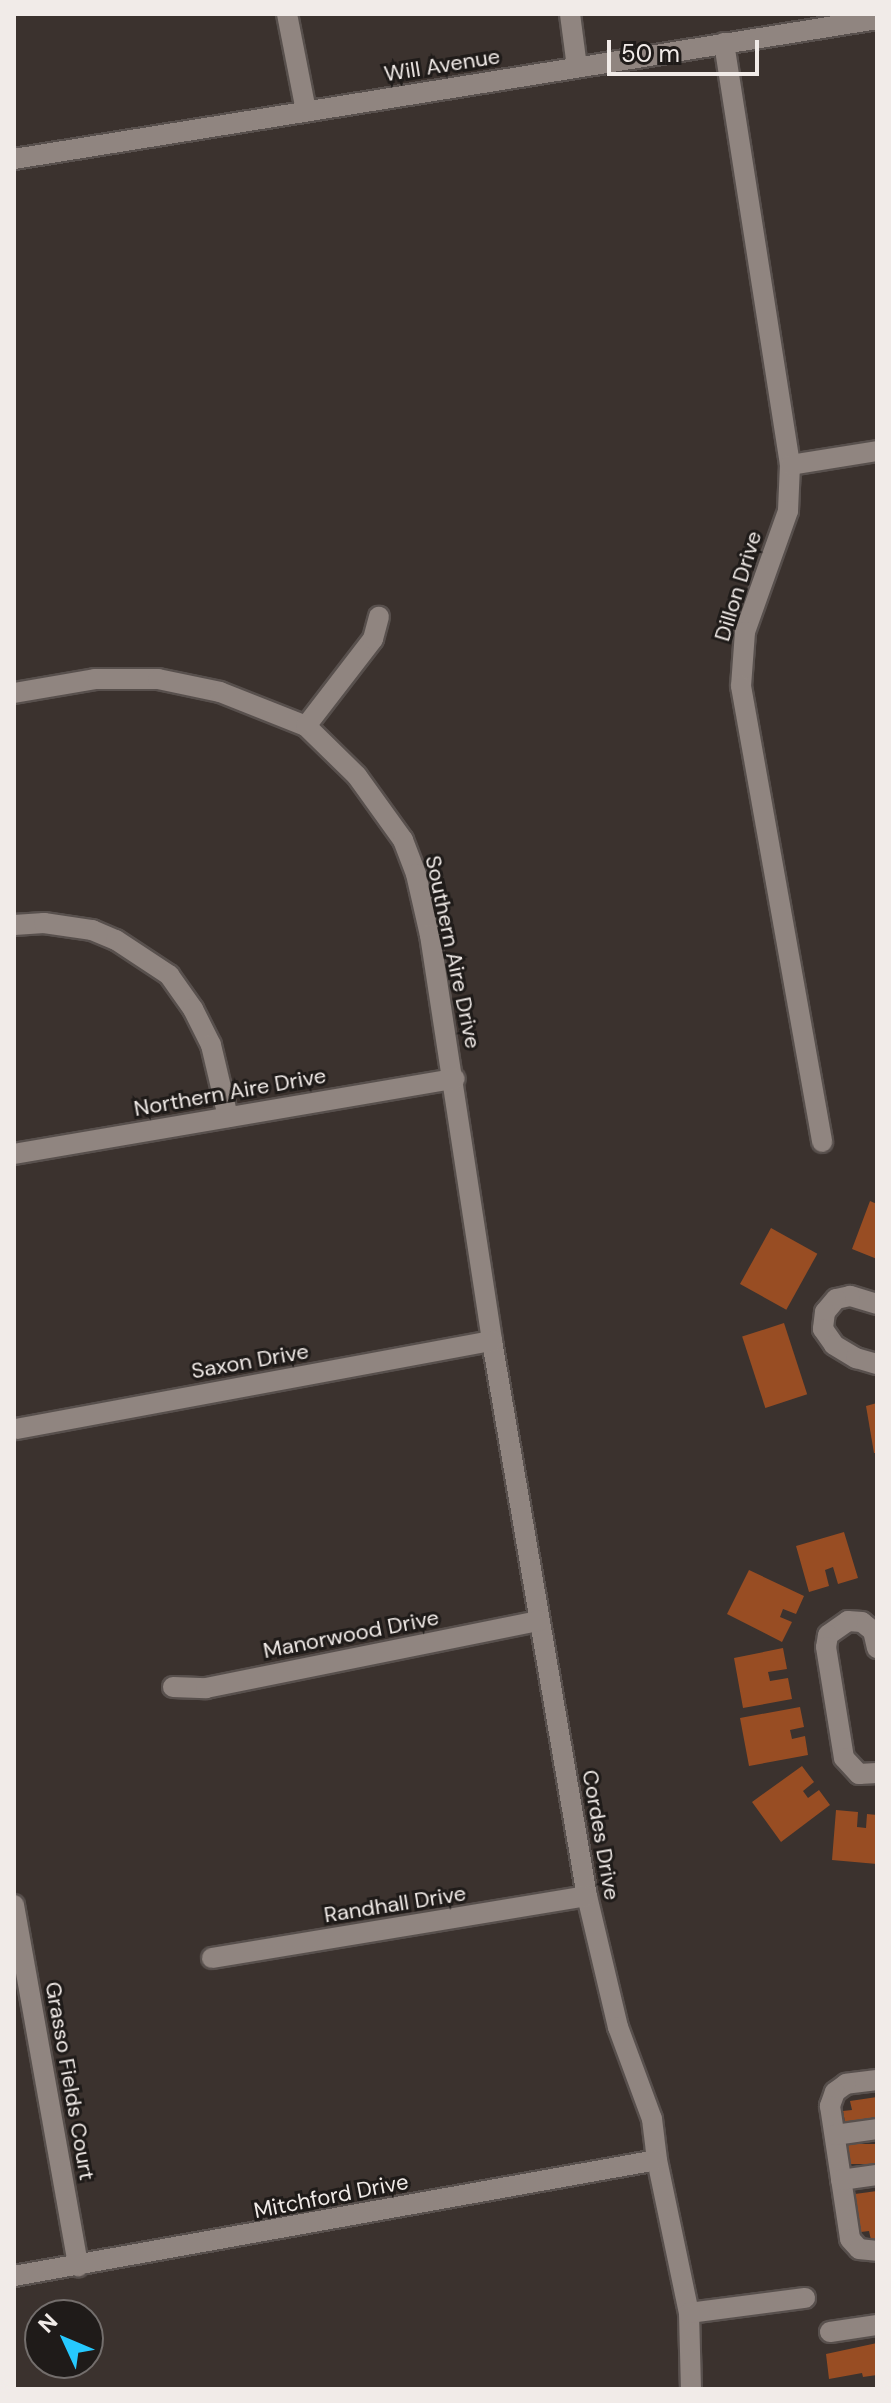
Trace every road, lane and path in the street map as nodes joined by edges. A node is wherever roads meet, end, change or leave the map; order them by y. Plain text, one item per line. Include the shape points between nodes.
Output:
1 (287, 14) edge
2 (570, 14) edge
3 (877, 19) edge
4 (724, 43) junction
5 (577, 67) junction
6 (306, 111) junction
7 (14, 159) edge
8 (877, 451) edge
9 (790, 465) junction
10 (379, 617) dead end
11 (14, 693) edge
12 (306, 726) junction
13 (14, 925) edge
14 (455, 1079) junction
15 (228, 1117) junction
16 (822, 1142) dead end
17 (14, 1154) edge
18 (484, 1284) joint
19 (877, 1304) edge
20 (492, 1341) junction
21 (877, 1364) edge
22 (16, 1429) edge
23 (539, 1621) junction
24 (877, 1648) edge
25 (173, 1687) dead end
26 (877, 1773) edge
27 (587, 1896) junction
28 (14, 1905) edge
29 (212, 1958) dead end
30 (877, 2080) edge
31 (877, 2129) edge
32 (835, 2135) junction
33 (657, 2160) junction
34 (877, 2175) edge
35 (841, 2180) junction
36 (877, 2251) edge
37 (78, 2266) junction
38 (14, 2276) edge
39 (805, 2298) dead end
40 (689, 2313) junction
41 (877, 2325) edge
42 (830, 2332) dead end
43 (691, 2389) edge

1 - 6 street
2 - 5 street
3 - 4 street, Will Avenue
4 - 5 street, Will Avenue
4 - 9 street, Dillon Drive
5 - 6 street, Will Avenue
6 - 7 street, Will Avenue
8 - 9 street
9 - 16 street, Dillon Drive via 788,511 745,632 741,686
10 - 12 street via 373,639
11 - 12 street, Southern Aire Drive via 95,679 158,679 220,692
12 - 14 street, Southern Aire Drive via 357,776 403,840 430,935
13 - 15 street via 92,930 169,975 211,1045
14 - 15 street, Northern Aire Drive
14 - 18 street, Southern Aire Drive
15 - 17 street, Northern Aire Drive
18 - 20 street, Cordes Drive
19 - 21 street via 850,1296 836,1299 825,1312 823,1329 834,1345
20 - 22 street, Saxon Drive
20 - 23 street, Cordes Drive
23 - 25 street, Manorwood Drive via 206,1688
23 - 27 street, Cordes Drive
24 - 26 street via 873,1631 862,1622 848,1621 828,1635 826,1647 844,1758 859,1774
27 - 29 street, Randhall Drive
27 - 33 street, Cordes Drive via 618,2027 652,2119
28 - 37 street, Grasso Fields Court
30 - 32 street via 846,2084 835,2092 830,2106
31 - 32 street
32 - 35 street
33 - 37 street, Mitchford Drive
33 - 40 street, Cordes Drive
34 - 35 street
35 - 36 street via 850,2239 859,2249
37 - 38 street, Mitchford Drive
39 - 40 street
40 - 43 street, Cordes Drive
41 - 42 street

